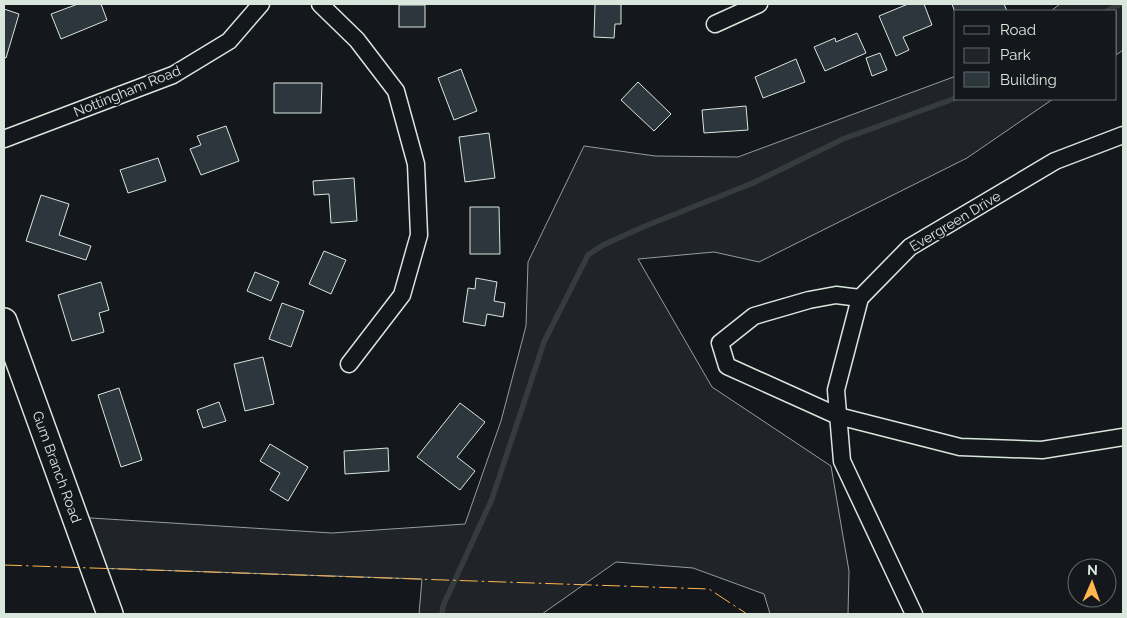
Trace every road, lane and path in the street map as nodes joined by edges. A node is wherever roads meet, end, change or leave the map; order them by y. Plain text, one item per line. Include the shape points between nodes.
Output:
1 (261, 4) edge
2 (320, 4) edge
3 (759, 4) edge
4 (715, 24) dead end
5 (1123, 135) edge
6 (4, 139) edge
7 (860, 298) junction
8 (4, 321) edge
9 (349, 364) dead end
10 (838, 416) junction
11 (1123, 437) edge
12 (110, 614) edge
13 (914, 614) edge

1 - 6 street, Nottingham Road via 229,41 174,75
2 - 9 street via 357,40 396,91 416,164 419,235 402,295
3 - 4 street
5 - 7 street, Evergreen Drive via 1055,161 910,246
7 - 10 street, Evergreen Drive via 836,390
7 - 10 street via 827,297 754,316 720,343 727,366
8 - 12 main road, Gum Branch Road
10 - 11 street via 960,447 1042,450
10 - 13 street, Evergreen Drive via 842,461

